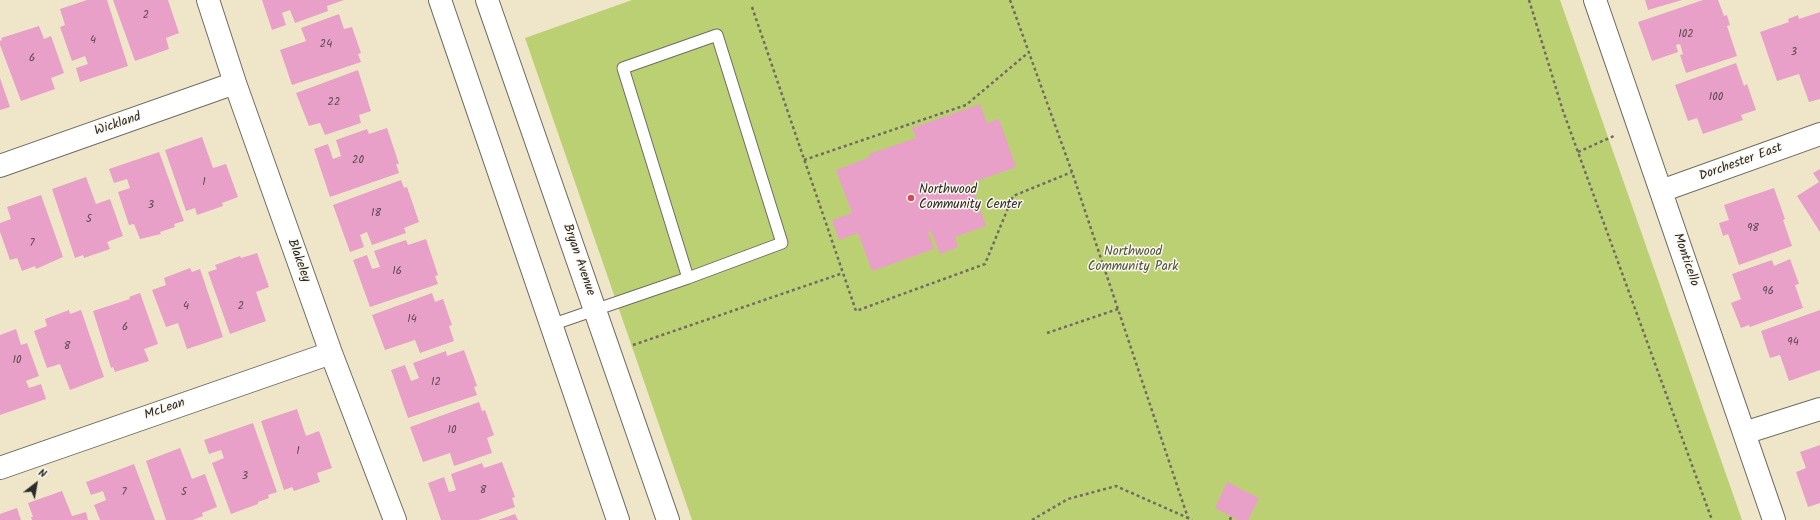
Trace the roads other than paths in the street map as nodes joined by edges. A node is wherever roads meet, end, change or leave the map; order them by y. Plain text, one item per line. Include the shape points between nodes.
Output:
1 (208, 0) edge
2 (440, 0) edge
3 (487, 0) edge
4 (1595, 0) edge
5 (236, 84) junction
6 (1820, 134) edge
7 (0, 166) edge
8 (1661, 191) junction
9 (688, 278) junction
10 (595, 310) junction
11 (551, 325) junction
12 (331, 353) junction
13 (1820, 409) edge
14 (1744, 433) junction
15 (0, 468) edge
16 (395, 520) edge
17 (618, 520) edge
18 (668, 520) edge
19 (1774, 520) edge

1 - 5 street, Blakeley
2 - 11 street
3 - 10 street, Bryan Avenue
4 - 8 street, Monticello
5 - 7 street, Wickland
5 - 12 street, Blakeley
6 - 8 street, Dorchester East
8 - 14 street, Monticello
9 - 9 lane via 782,243 717,36 624,68
9 - 10 lane
10 - 11 lane
10 - 18 street, Bryan Avenue
11 - 17 street
12 - 15 street, McLean
12 - 16 street, Blakeley
13 - 14 street
14 - 19 street, Monticello

